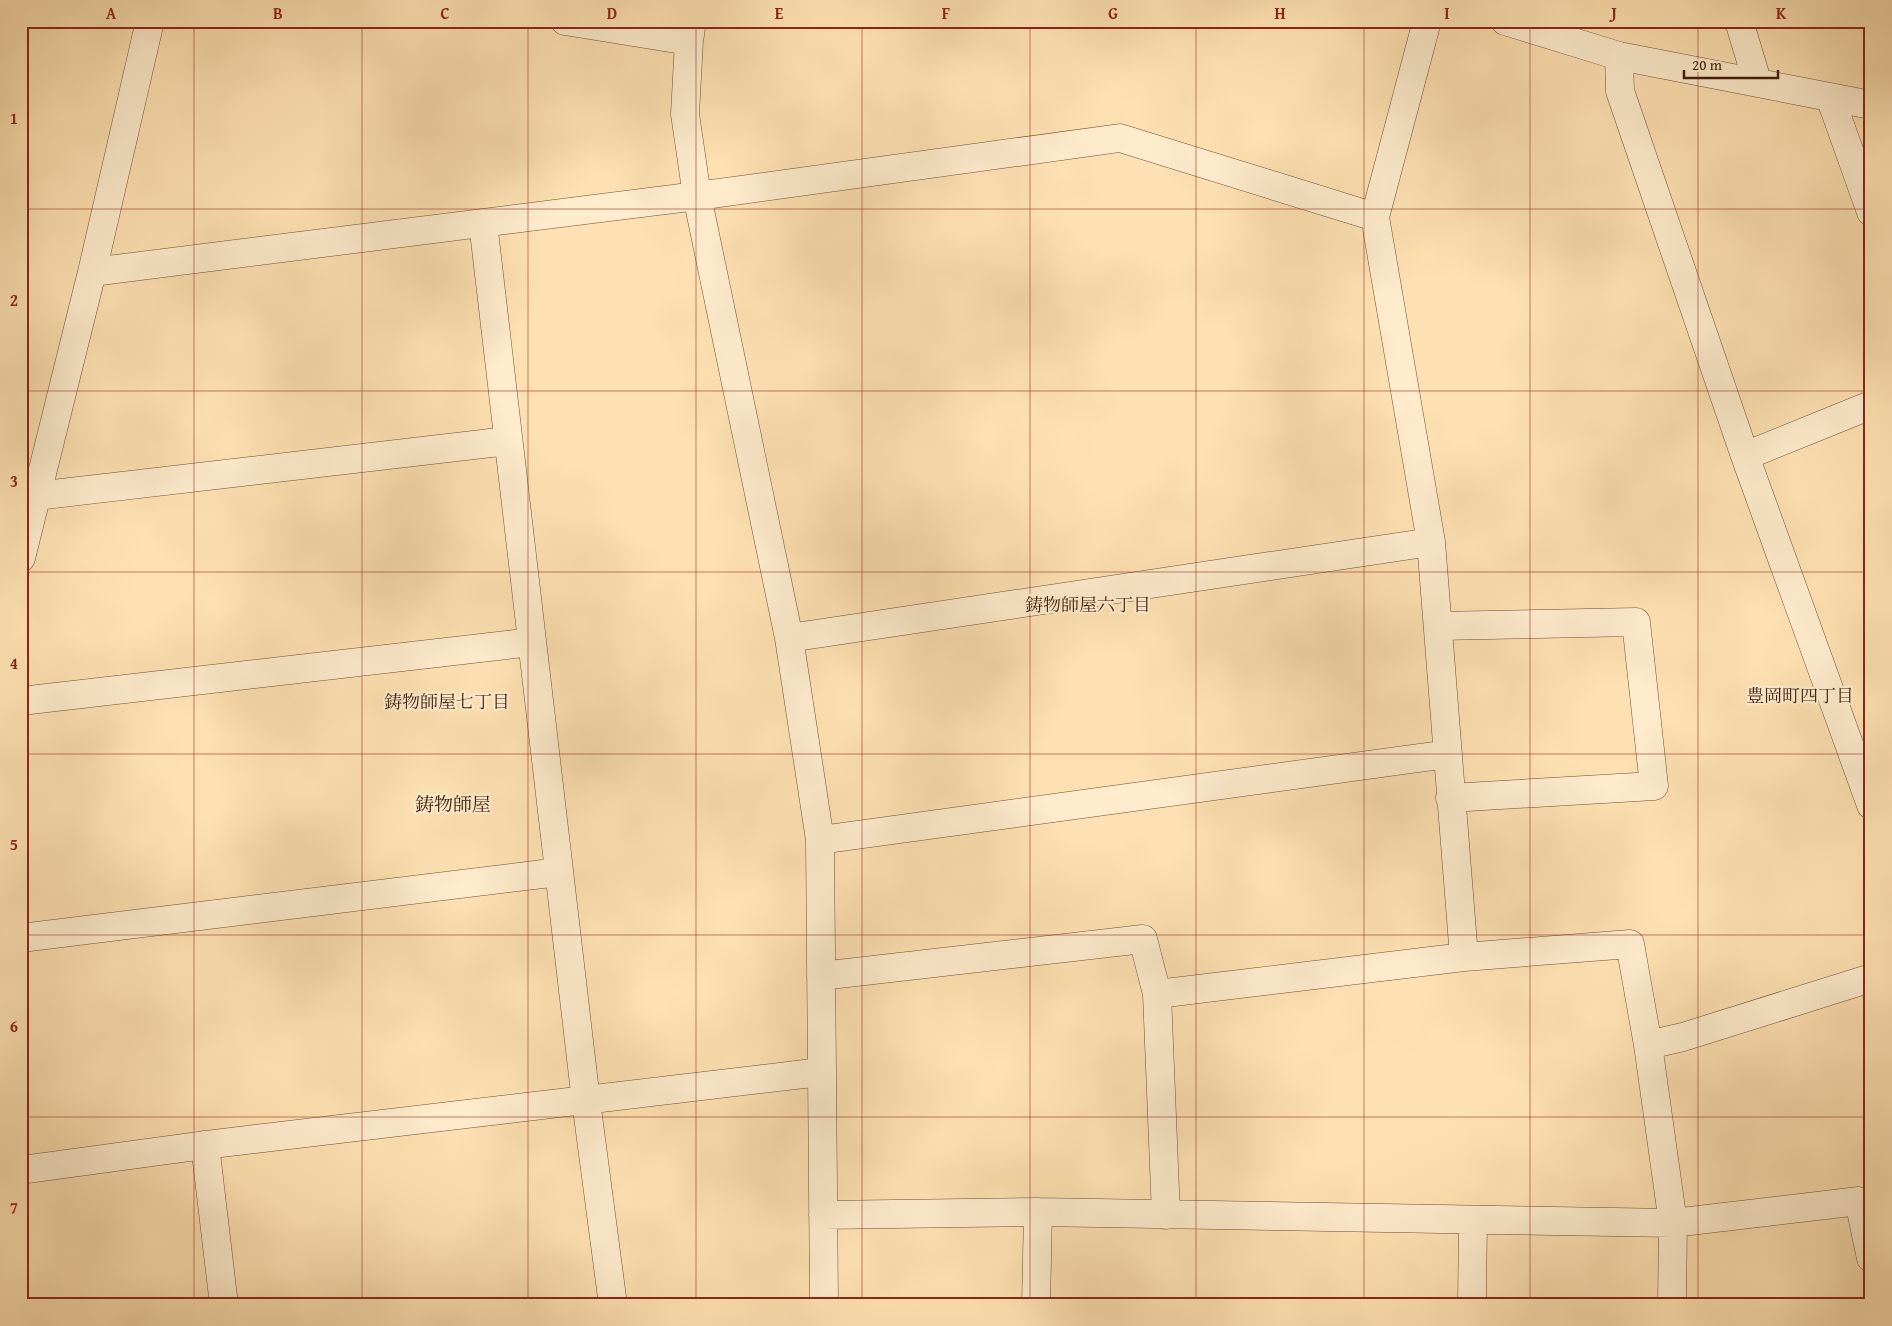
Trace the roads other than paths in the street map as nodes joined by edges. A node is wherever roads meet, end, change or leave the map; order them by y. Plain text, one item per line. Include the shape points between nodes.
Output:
1 (150, 21) edge
2 (564, 21) edge
3 (1427, 21) edge
4 (1504, 21) edge
5 (1739, 21) edge
6 (691, 31) edge
7 (1619, 56) junction
8 (1757, 81) junction
9 (1830, 98) junction
10 (1871, 105) edge
11 (697, 196) junction
12 (1871, 212) edge
13 (1375, 217) junction
14 (483, 223) junction
15 (92, 272) junction
16 (1871, 406) edge
17 (508, 441) junction
18 (1745, 456) junction
19 (28, 494) edge
20 (1431, 542) junction
21 (21, 558) edge
22 (1438, 626) junction
23 (789, 638) junction
24 (532, 642) junction
25 (21, 701) edge
26 (1448, 754) junction
27 (1450, 798) junction
28 (1871, 805) edge
29 (820, 840) junction
30 (559, 872) junction
31 (21, 938) edge
32 (1464, 957) junction
33 (821, 976) junction
34 (1871, 978) edge
35 (1157, 994) junction
36 (1648, 1045) junction
37 (821, 1072) junction
38 (586, 1101) junction
39 (204, 1145) junction
40 (21, 1170) edge
41 (1038, 1212) junction
42 (823, 1215) junction
43 (1166, 1215) junction
44 (1472, 1220) junction
45 (1673, 1222) junction
46 (1871, 1258) edge
47 (224, 1305) edge
48 (613, 1305) edge
49 (824, 1305) edge
50 (1036, 1305) edge
51 (1472, 1305) edge
52 (1672, 1305) edge

1 - 15 street
2 - 6 street
3 - 13 street
4 - 7 street
5 - 8 street
6 - 11 street via 685,114
7 - 8 street
7 - 18 street via 1620,90
8 - 9 street
9 - 10 street
9 - 12 street
11 - 13 street via 1120,138
11 - 14 street
11 - 23 street
13 - 20 street
14 - 15 street
14 - 17 street
15 - 19 street
16 - 18 street
17 - 19 street
17 - 24 street
18 - 28 street
19 - 21 street
20 - 22 street
20 - 23 street
22 - 26 street
22 - 27 street via 1636,622 1654,786
23 - 29 street
24 - 25 street
24 - 30 street
26 - 27 street
26 - 29 street
27 - 32 street
29 - 33 street
30 - 31 street
30 - 38 street
32 - 35 street
32 - 36 street via 1630,944
33 - 35 street via 1143,939
33 - 37 street
34 - 36 street
35 - 43 street
36 - 45 street
37 - 38 street
37 - 42 street
38 - 39 street
38 - 48 street
39 - 40 street
39 - 47 street
41 - 42 street
41 - 43 street
41 - 50 street
42 - 49 street
43 - 44 street
44 - 45 street
44 - 51 street
45 - 46 street via 1859,1200
45 - 52 street

